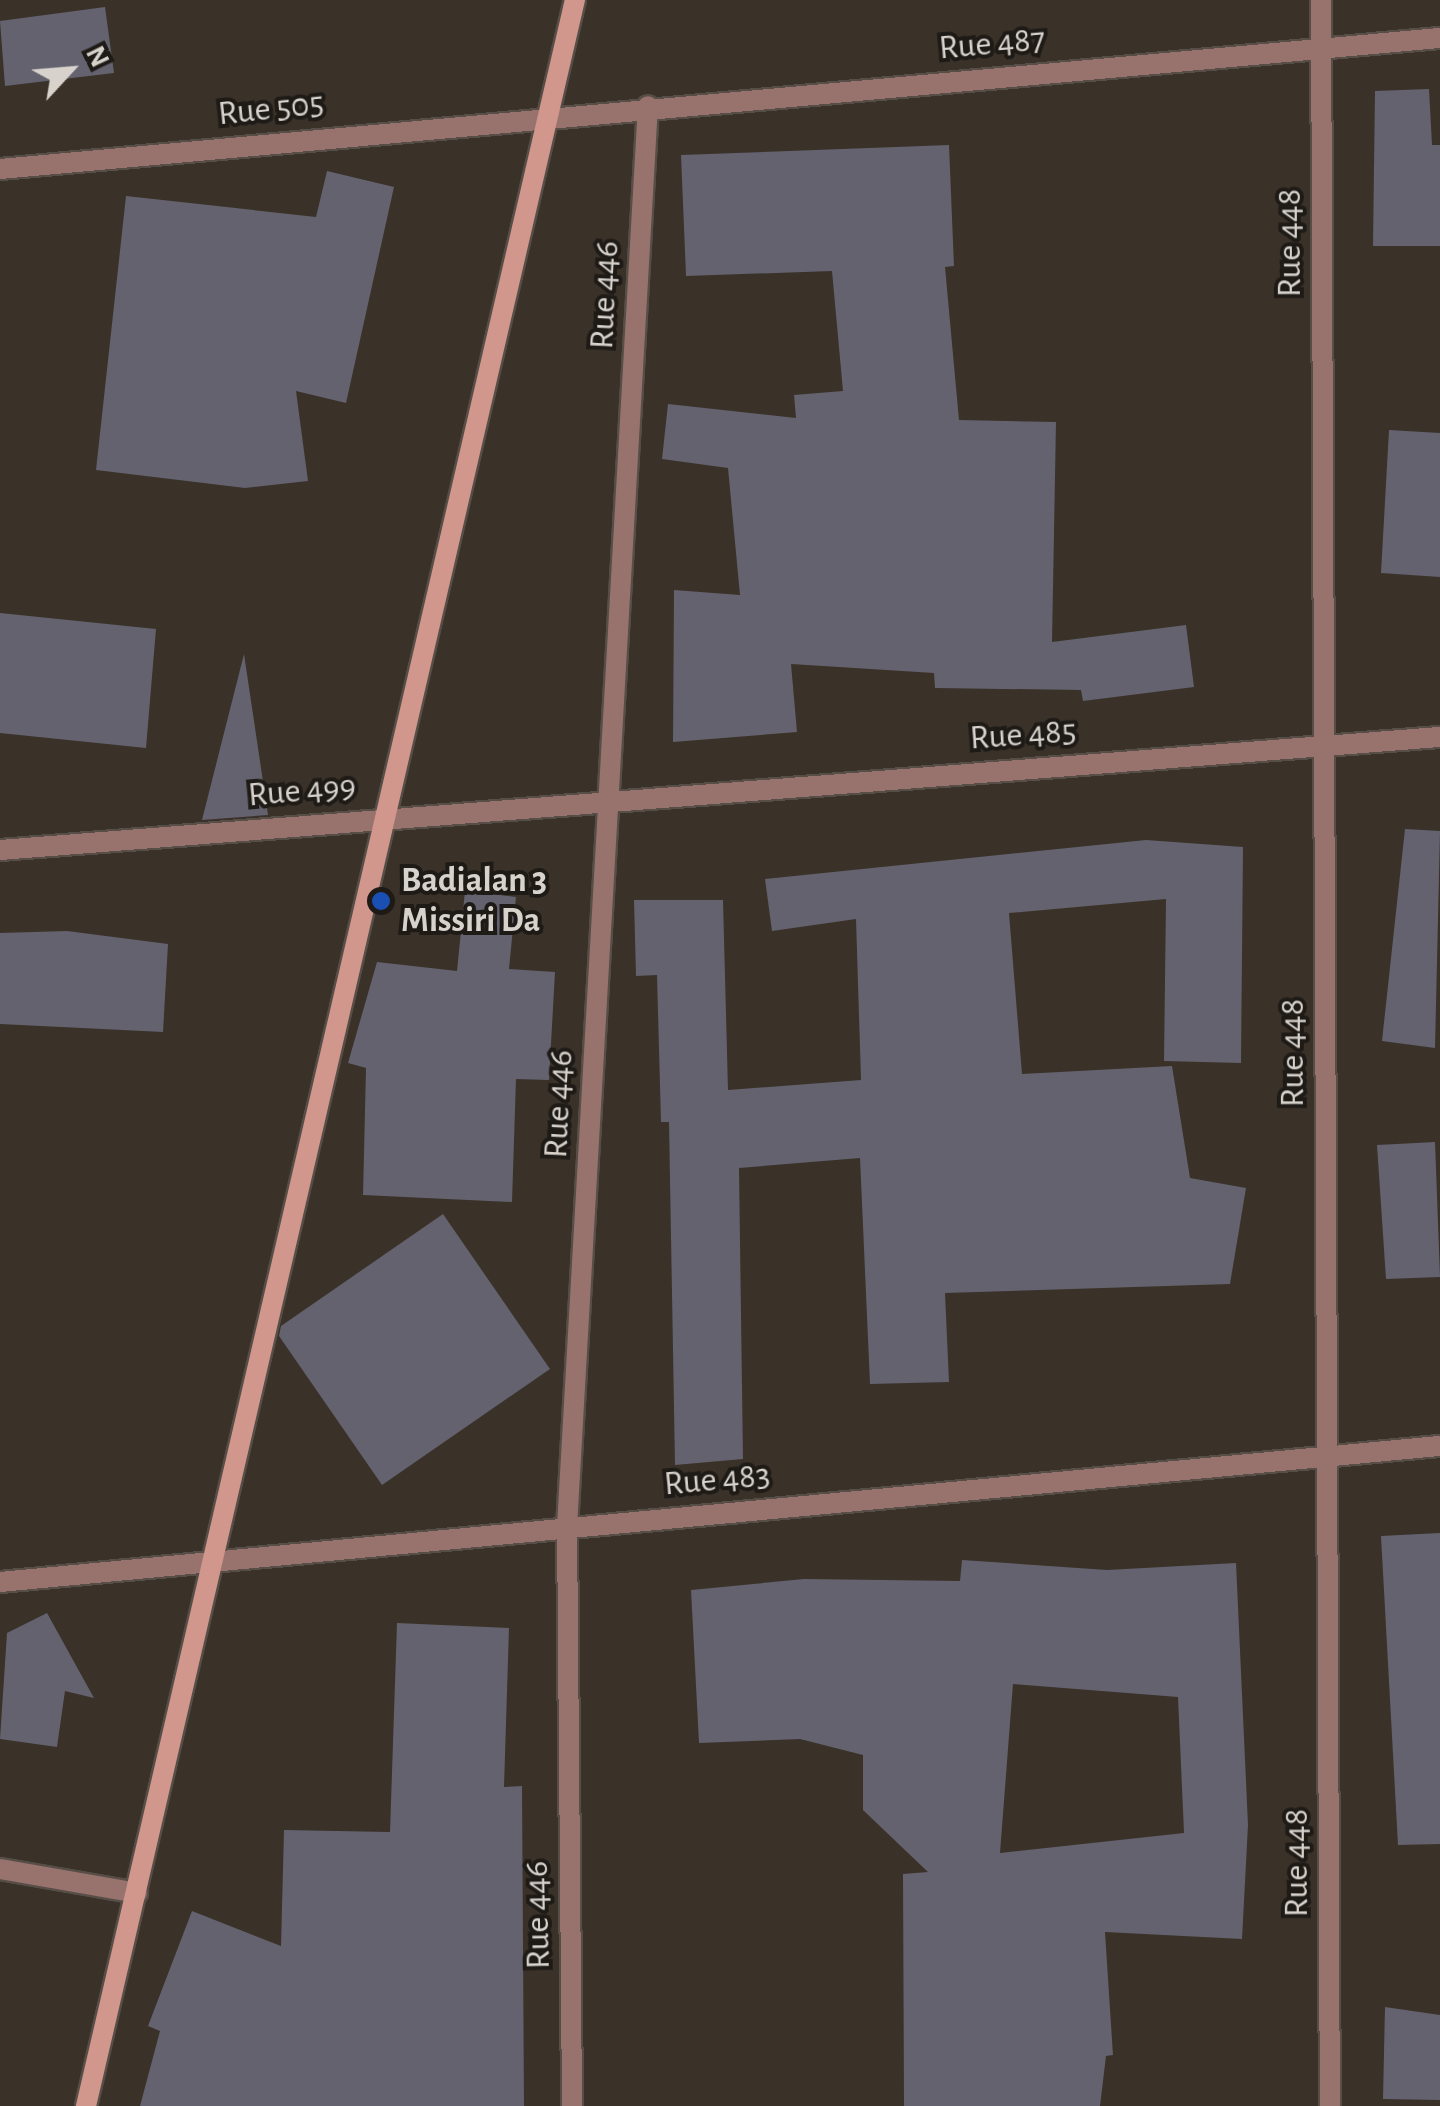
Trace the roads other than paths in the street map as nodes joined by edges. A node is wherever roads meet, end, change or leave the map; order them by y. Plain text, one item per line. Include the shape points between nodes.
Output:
1 (575, 0) edge
2 (1321, 0) edge
3 (1440, 38) edge
4 (1322, 48) junction
5 (648, 106) junction
6 (549, 114) junction
7 (0, 169) edge
8 (1440, 737) edge
9 (1324, 746) junction
10 (610, 797) junction
11 (387, 817) junction
12 (0, 850) edge
13 (1440, 1446) edge
14 (1328, 1456) junction
15 (566, 1527) junction
16 (216, 1559) junction
17 (0, 1582) edge
18 (0, 1869) edge
19 (137, 1893) junction
20 (86, 2106) edge
21 (572, 2106) edge
22 (1330, 2106) edge

1 - 6 street
2 - 4 street, Rue 448
3 - 4 street, Rue 487
4 - 5 street, Rue 487
4 - 9 street, Rue 448
5 - 6 street, Rue 487
5 - 10 street, Rue 446
6 - 7 street, Rue 505
6 - 11 street
8 - 9 street, Rue 485
9 - 10 street, Rue 485
9 - 14 street, Rue 448
10 - 11 street, Rue 499
10 - 15 street, Rue 446
11 - 12 street, Rue 499
11 - 16 street
13 - 14 street, Rue 483
14 - 15 street, Rue 483
14 - 22 street, Rue 448
15 - 16 street, Rue 483
15 - 21 street, Rue 446
16 - 17 street, Rue 483
16 - 19 street
18 - 19 street
19 - 20 street

